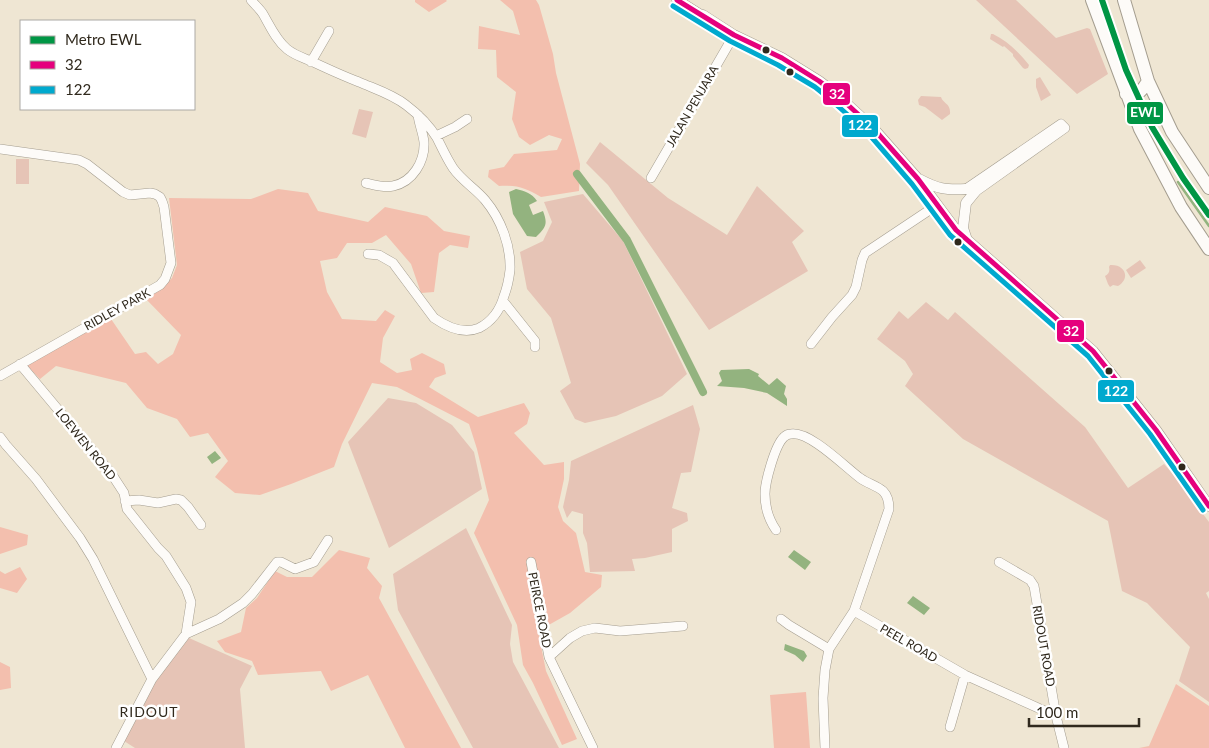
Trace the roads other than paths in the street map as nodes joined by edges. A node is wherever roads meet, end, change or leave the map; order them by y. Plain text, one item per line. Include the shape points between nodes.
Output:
1 (251, 0) edge
2 (677, 0) edge
3 (686, 0) edge
4 (1092, 0) edge
5 (1124, 0) edge
6 (703, 15) junction
7 (329, 31) dead end
8 (734, 35) junction
9 (312, 62) junction
10 (1148, 81) junction
11 (1126, 94) junction
12 (418, 115) junction
13 (467, 119) dead end
14 (436, 136) junction
15 (0, 149) edge
16 (651, 178) dead end
17 (918, 179) junction
18 (366, 183) dead end
19 (1209, 188) edge
20 (971, 190) junction
21 (937, 205) junction
22 (967, 241) junction
23 (1209, 249) edge
24 (368, 254) dead end
25 (503, 301) junction
26 (811, 344) dead end
27 (535, 347) dead end
28 (20, 364) junction
29 (0, 376) edge
30 (0, 436) edge
31 (125, 501) junction
32 (1209, 506) edge
33 (201, 525) dead end
34 (776, 530) dead end
35 (328, 540) dead end
36 (531, 562) dead end
37 (999, 562) dead end
38 (854, 611) junction
39 (781, 619) dead end
40 (683, 626) dead end
41 (186, 634) junction
42 (829, 649) junction
43 (549, 657) junction
44 (965, 675) junction
45 (152, 679) junction
46 (1056, 716) junction
47 (950, 727) dead end
48 (116, 748) edge
49 (593, 748) edge
50 (825, 748) edge
51 (1064, 748) edge

1 - 9 street via 285,48
2 - 6 street
3 - 6 street
4 - 11 main road
5 - 10 main road
6 - 8 street
7 - 9 street
8 - 16 street, JALAN PENJARA
8 - 17 street via 782,58 836,93 882,137
9 - 12 street via 388,94
10 - 11 main road via 1139,93
10 - 19 main road via 1172,132
11 - 23 main road via 1140,130 1167,182
12 - 14 street
12 - 18 street via 424,140 418,168 402,183 393,186
13 - 14 street
14 - 25 street via 453,168 485,199 504,235 510,270
15 - 28 street, RIDLEY PARK via 79,160 122,192 130,195 150,193 160,197 171,263 160,285
17 - 20 street via 948,190
17 - 21 street
20 - 20 street via 1061,124 1065,128
20 - 22 street via 964,215
21 - 22 street
21 - 26 street via 865,253 852,295
22 - 32 street via 1093,351 1156,430
24 - 25 street via 379,255 393,263 434,318 453,329 478,328 491,320
25 - 27 street via 534,341
28 - 29 street, RIDLEY PARK
28 - 31 street, LOEWEN ROAD via 111,473 124,493
30 - 45 street via 80,538
31 - 33 street via 158,503 181,500
31 - 41 street, LOEWEN ROAD via 186,588 191,602
34 - 38 street via 770,522 766,489 779,444 788,434 799,434 814,441 862,479 883,491 890,509
35 - 41 street, LOEWEN ROAD via 314,562 295,569 277,562 243,603 219,619
36 - 43 street, PEIRCE ROAD
37 - 46 street, RIDOUT ROAD via 1030,580 1034,586
38 - 42 street
38 - 44 street, PEEL ROAD
39 - 42 street
40 - 43 street, PEIRCE ROAD via 582,631
41 - 45 street, LOEWEN ROAD
42 - 50 street via 823,698
43 - 49 street, PEIRCE ROAD
44 - 46 street, PEEL ROAD
44 - 47 street
45 - 48 street, LOEWEN ROAD
46 - 51 street, RIDOUT ROAD

